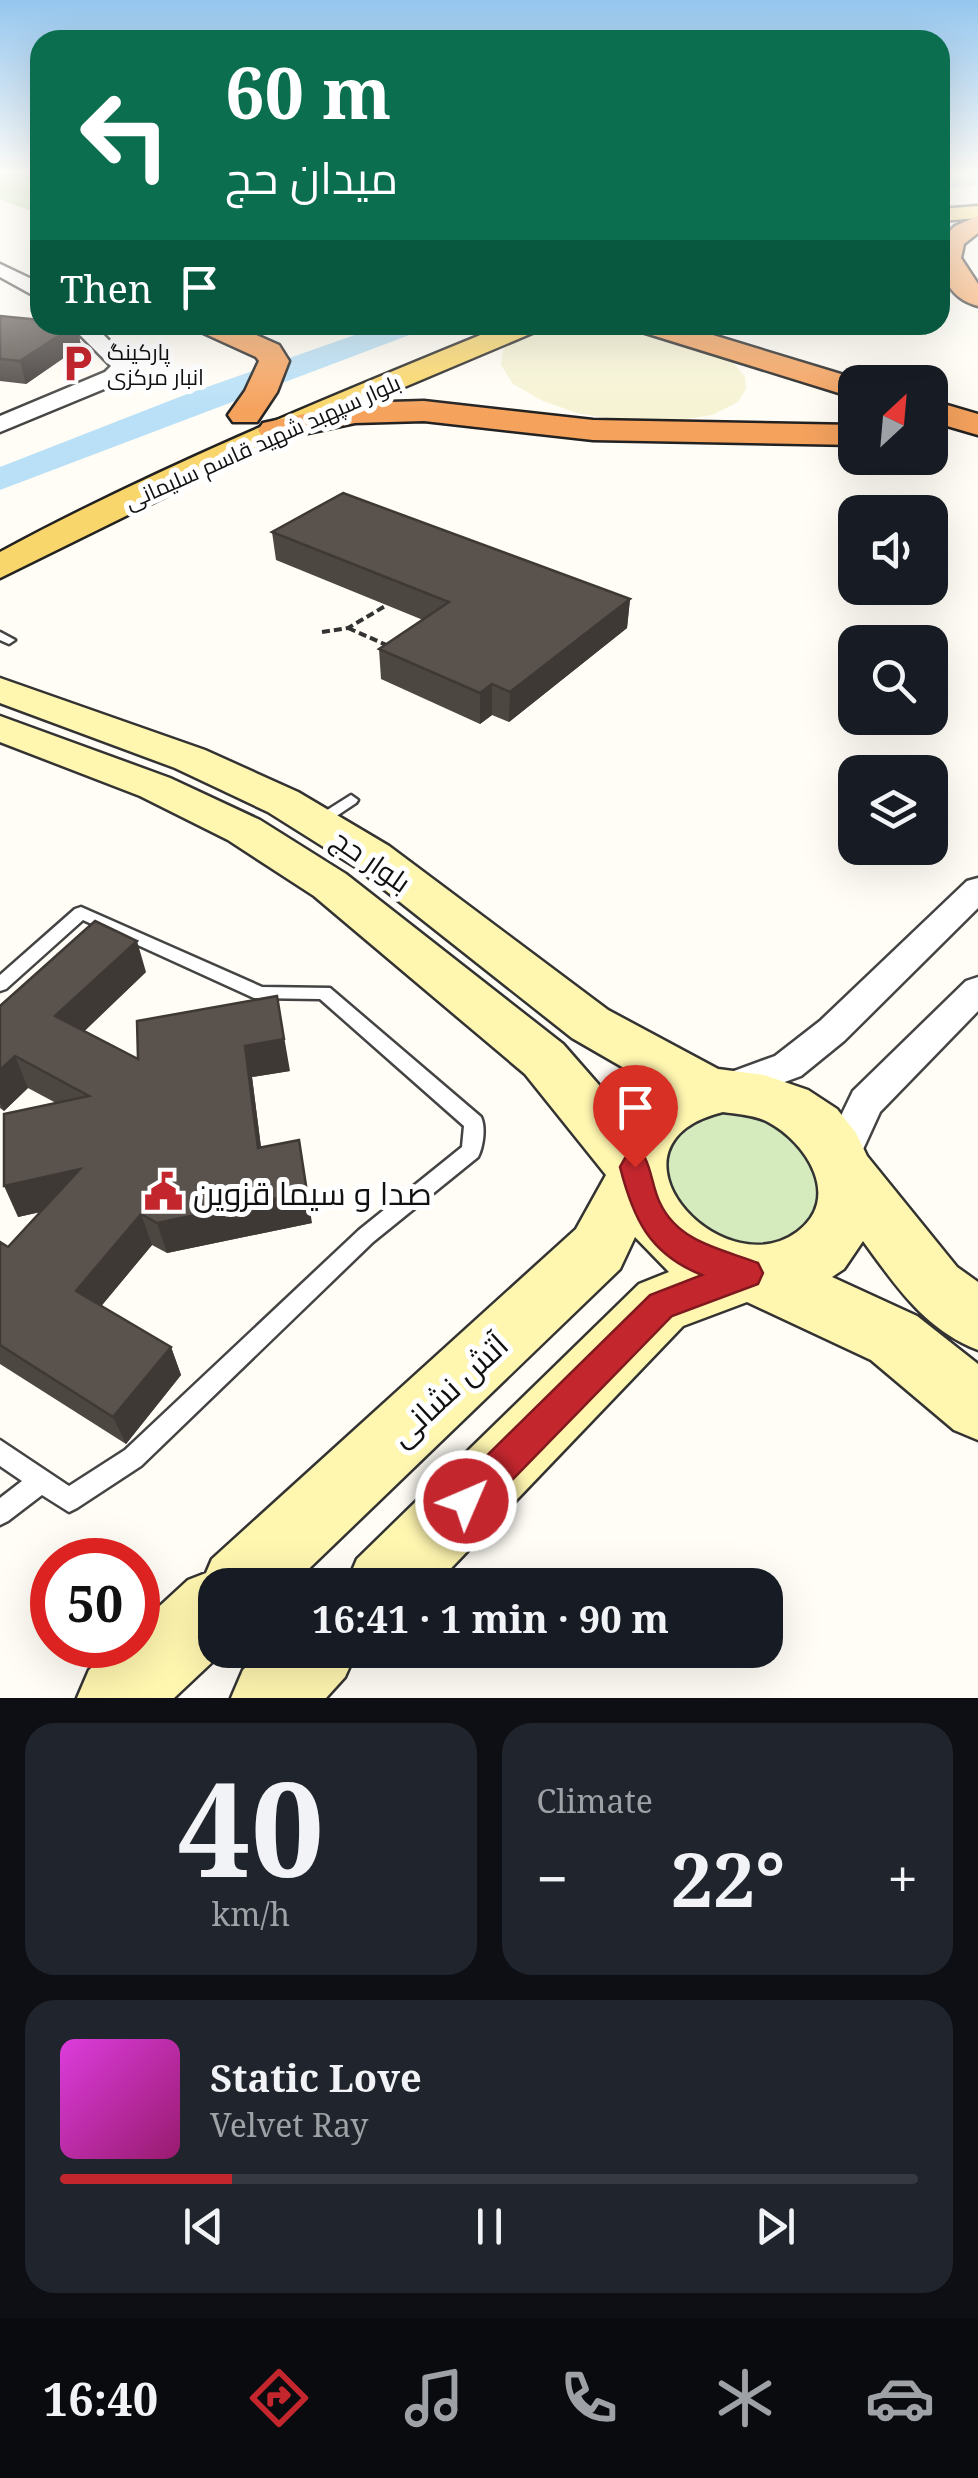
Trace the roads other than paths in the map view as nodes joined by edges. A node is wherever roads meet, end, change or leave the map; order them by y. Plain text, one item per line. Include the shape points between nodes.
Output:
1 (0, 270) edge
2 (950, 270) edge
3 (30, 285) edge
4 (978, 298) edge
5 (93, 335) edge
6 (233, 335) edge
7 (452, 335) edge
8 (497, 335) edge
9 (688, 335) edge
10 (736, 335) edge
11 (838, 371) edge
12 (838, 374) edge
13 (16, 393) dead end
14 (948, 396) edge
15 (63, 398) junction
16 (978, 405) edge
17 (260, 412) junction
18 (948, 416) edge
19 (0, 425) edge
20 (978, 425) edge
21 (838, 435) edge
22 (948, 441) edge
23 (978, 445) edge
24 (35, 513) dead end
25 (0, 567) edge
26 (0, 690) edge
27 (0, 728) edge
28 (978, 890) edge
29 (0, 985) edge
30 (978, 990) edge
31 (717, 1090) junction
32 (843, 1165) junction
33 (635, 1172) junction
34 (754, 1274) junction
35 (978, 1320) edge
36 (978, 1406) edge
37 (0, 1452) edge
38 (41, 1481) junction
39 (0, 1513) edge
40 (256, 1568) edge
41 (400, 1568) edge
42 (198, 1623) edge
43 (300, 1668) edge
44 (117, 1698) edge
45 (270, 1698) edge

1 - 3 street
2 - 4 highway
5 - 15 street via 123,366
6 - 17 highway via 268,350 274,361
7 - 17 main road, بلوار سپهبد شهید قاسم سلیمانی
8 - 17 main road, بلوار سپهبد شهید قاسم سلیمانی
9 - 12 highway
10 - 11 highway
13 - 15 street
14 - 16 highway
15 - 19 street
17 - 21 highway via 404,411 593,430
17 - 24 main road, بلوار سپهبد شهید قاسم سلیمانی
17 - 25 main road, بلوار سپهبد شهید قاسم سلیمانی
18 - 20 highway
22 - 23 highway
26 - 31 main road, بلوار حج via 334,811 373,857 590,1024
27 - 33 main road, بلوار حج via 155,787 244,830 330,885 544,1059
28 - 31 street via 788,1066
29 - 38 lane via 81,914 260,993 324,993 474,1123 471,1152 366,1236 132,1458 69,1500
30 - 32 street via 866,1102
31 - 32 main road via 757,1094 791,1107 820,1129
31 - 33 main road via 681,1099 657,1116 641,1139
32 - 34 main road via 849,1209 834,1242 802,1265
32 - 35 main road via 935,1288
33 - 34 main road via 646,1210 671,1240 706,1262
33 - 40 main road, آتش نشانی via 598,1250
34 - 36 main road via 894,1338
34 - 41 main road via 661,1305
37 - 38 lane
38 - 39 lane
42 - 44 main road
43 - 45 main road

